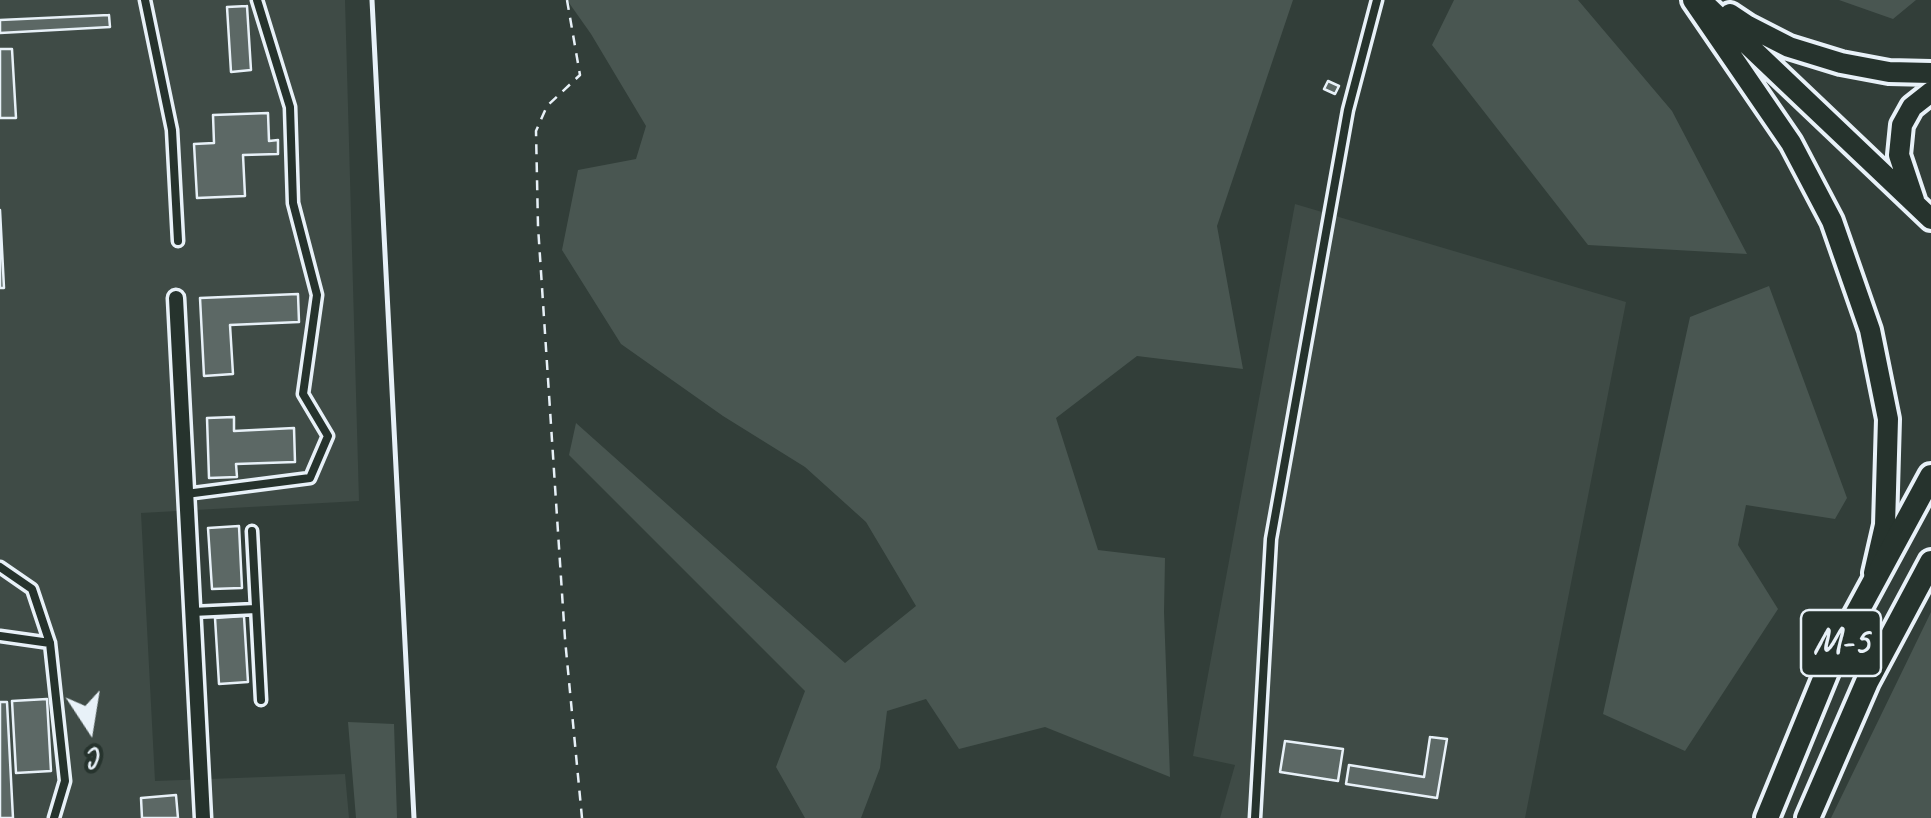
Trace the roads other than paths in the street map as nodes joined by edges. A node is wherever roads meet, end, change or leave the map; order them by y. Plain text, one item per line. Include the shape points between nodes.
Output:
1 (144, 0) edge
2 (257, 0) edge
3 (1377, 0) edge
4 (1696, 0) edge
5 (1709, 0) edge
6 (1931, 73) edge
7 (1931, 92) edge
8 (1915, 202) junction
9 (1931, 219) edge
10 (178, 241) dead end
11 (176, 298) dead end
12 (1931, 476) edge
13 (186, 494) junction
14 (252, 531) dead end
15 (1931, 562) edge
16 (0, 566) edge
17 (1870, 591) junction
18 (256, 609) junction
19 (192, 612) junction
20 (0, 636) edge
21 (50, 644) junction
22 (261, 700) dead end
23 (54, 818) edge
24 (203, 818) edge
25 (1255, 818) edge
26 (1767, 818) edge
27 (1808, 818) edge

1 - 10 lane via 172,130
2 - 13 lane via 290,107 294,204 317,295 303,394 328,436 310,478
3 - 25 lane via 1348,110 1271,539
4 - 8 main road
4 - 17 main road via 1791,143 1832,222 1870,330 1888,419 1886,525
5 - 6 main road via 1789,47 1841,64
7 - 8 main road via 1902,126 1899,154
8 - 9 main road
11 - 13 street
12 - 17 main road, М-5
13 - 19 street
14 - 18 lane
15 - 27 main road, М-5 via 1867,682
16 - 21 lane via 32,590
17 - 26 main road, М-5 via 1833,657
18 - 19 lane
18 - 22 lane
19 - 24 street
20 - 21 lane
21 - 23 lane via 66,781

